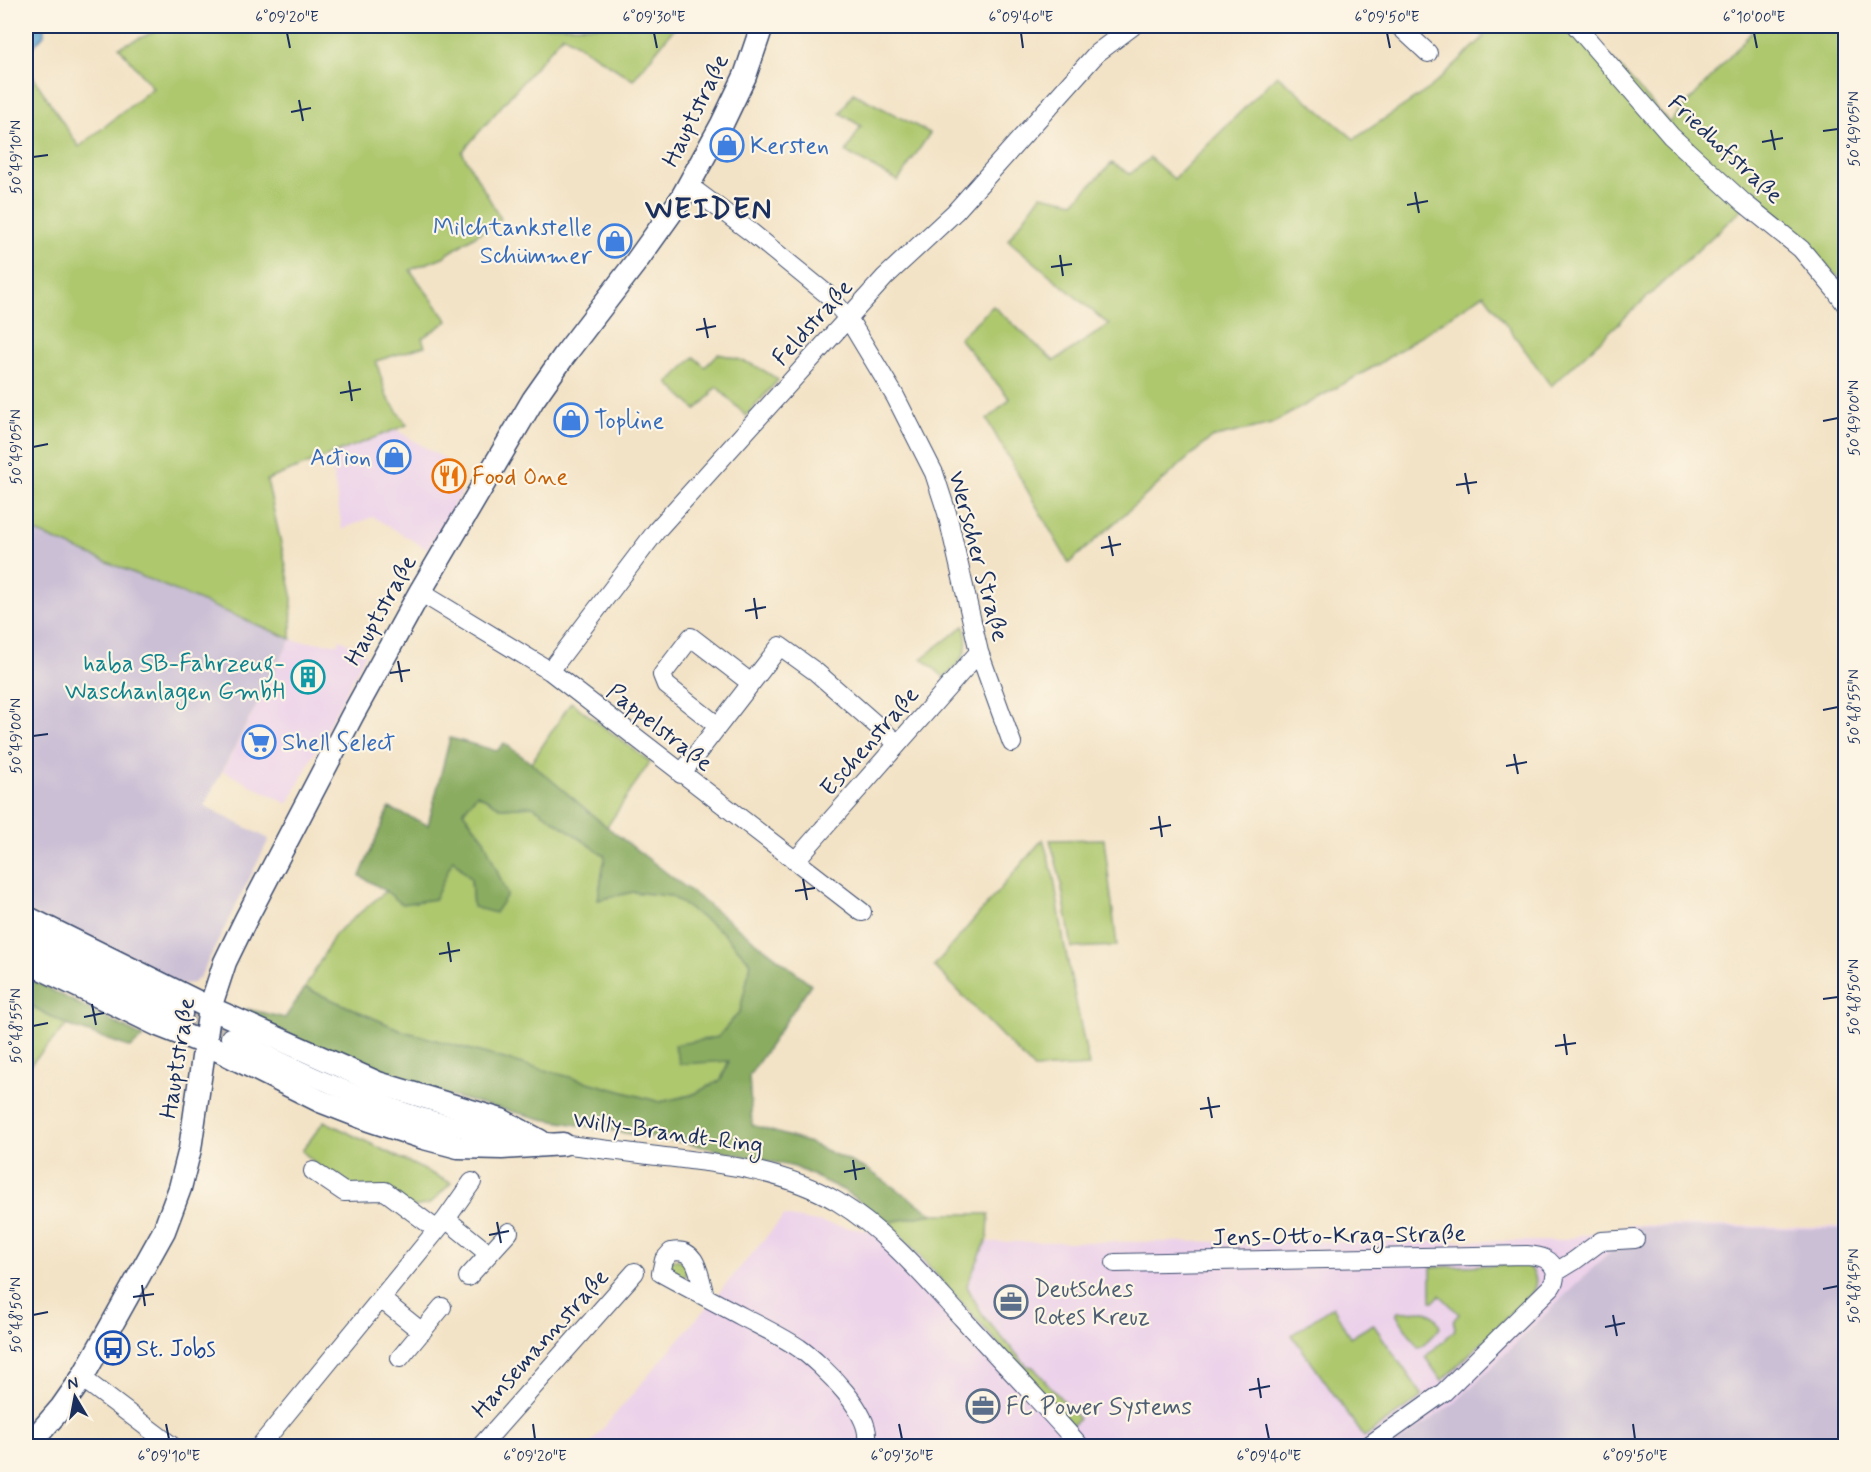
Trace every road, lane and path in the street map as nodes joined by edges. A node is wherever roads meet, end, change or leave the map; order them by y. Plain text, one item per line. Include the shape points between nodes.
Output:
1 (762, 26) edge
2 (1133, 26) edge
3 (1399, 26) edge
4 (1576, 26) edge
5 (1428, 53) dead end
6 (688, 185) junction
7 (1845, 305) edge
8 (848, 318) junction
9 (420, 592) junction
10 (979, 652) junction
11 (550, 671) junction
12 (751, 683) junction
13 (718, 726) junction
14 (1012, 742) dead end
15 (898, 744) junction
16 (681, 774) junction
17 (795, 861) junction
18 (862, 912) dead end
19 (26, 917) edge
20 (26, 939) edge
21 (26, 961) edge
22 (210, 1008) junction
23 (181, 1014) tunnel mouth
24 (230, 1037) tunnel mouth
25 (204, 1043) junction
26 (540, 1141) junction
27 (563, 1144) junction
28 (314, 1172) dead end
29 (472, 1182) dead end
30 (442, 1225) junction
31 (509, 1232) dead end
32 (1635, 1239) dead end
33 (489, 1254) junction
34 (1115, 1263) dead end
35 (635, 1272) dead end
36 (1556, 1272) junction
37 (468, 1277) dead end
38 (705, 1296) dead end
39 (381, 1299) junction
40 (442, 1307) dead end
41 (422, 1332) junction
42 (400, 1358) dead end
43 (82, 1378) junction
44 (28, 1446) edge
45 (172, 1446) edge
46 (260, 1446) edge
47 (481, 1446) edge
48 (865, 1446) edge
49 (1080, 1446) edge
50 (1368, 1446) edge

1 - 6 main road, Hauptstraße via 745,76
2 - 8 street, Feldstraße via 1097,53 955,212 885,277
3 - 5 street
4 - 7 street, Friedhofstraße via 1671,136 1801,249
6 - 8 street, Werscher Straße via 810,278
6 - 9 main road, Hauptstraße via 533,400
8 - 10 street, Werscher Straße via 895,396 934,473
8 - 11 street, Feldstraße via 657,530
9 - 11 street, Pappelstraße
9 - 22 main road, Hauptstraße via 246,919 225,962
10 - 14 street, Werscher Straße
10 - 15 street, Eschenstraße
11 - 16 street, Pappelstraße
12 - 13 street
12 - 13 street via 691,638 662,675 666,685
12 - 15 street via 780,646
13 - 16 street
15 - 17 street, Eschenstraße
16 - 17 street, Pappelstraße
17 - 18 street, Pappelstraße
19 - 22 main road
20 - 23 main road
21 - 25 main road
22 - 25 main road, Hauptstraße
22 - 26 main road via 378,1083 501,1120
24 - 26 street, Willy-Brandt-Ring via 384,1106 454,1126
25 - 27 main road via 320,1101 424,1138 480,1148
25 - 43 main road, Hauptstraße via 190,1149 180,1188 164,1231
26 - 27 street, Willy-Brandt-Ring
27 - 49 street, Willy-Brandt-Ring via 724,1164 776,1176 837,1202 871,1225 918,1270
28 - 30 street via 344,1192 385,1191
29 - 30 street
30 - 33 street
30 - 39 street
31 - 33 street
32 - 36 street via 1600,1241
33 - 37 street
34 - 36 street, Jens-Otto-Krag-Straße via 1527,1255 1550,1261
35 - 47 street, Hansemannstraße
36 - 50 street via 1551,1287 1444,1392
38 - 48 street via 797,1346 820,1365 859,1411 866,1426
39 - 41 street
39 - 46 street
40 - 41 street
41 - 42 street
43 - 44 main road, Hauptstraße
43 - 45 street

